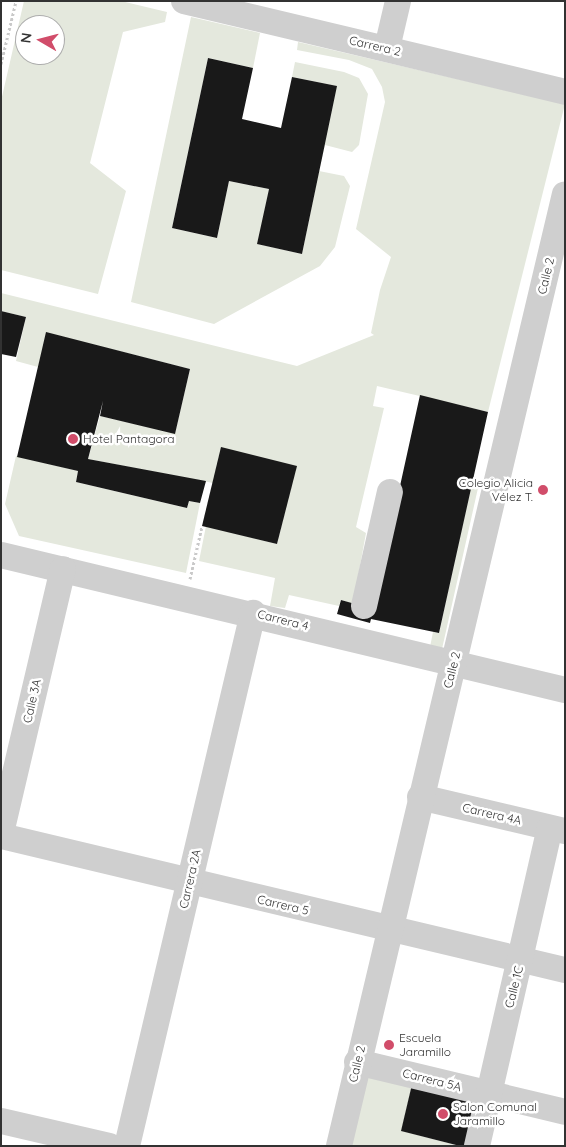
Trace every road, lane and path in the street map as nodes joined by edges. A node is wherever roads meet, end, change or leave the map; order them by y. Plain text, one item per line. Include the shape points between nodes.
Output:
1 (16, 1) edge
2 (398, 1) edge
3 (192, 2) edge
4 (387, 48) junction
5 (1, 64) edge
6 (565, 92) edge
7 (565, 194) edge
8 (390, 492) dead end
9 (202, 526) dead end
10 (1, 555) edge
11 (63, 569) junction
12 (186, 597) junction
13 (253, 613) junction
14 (368, 623) junction
15 (454, 662) junction
16 (565, 690) edge
17 (420, 797) junction
18 (557, 830) edge
19 (1, 835) edge
20 (189, 883) junction
21 (388, 930) junction
22 (521, 960) junction
23 (565, 970) edge
24 (357, 1062) junction
25 (488, 1094) junction
26 (565, 1112) edge
27 (1, 1121) edge
28 (109, 1146) edge
29 (127, 1146) edge
30 (339, 1146) edge
31 (476, 1146) edge

1 - 5 path
2 - 4 street
3 - 4 street, Carrera 2
4 - 6 street, Carrera 2
7 - 15 street, Calle 2
8 - 14 street
9 - 12 path
10 - 11 street, Carrera 4
11 - 12 street, Carrera 4
11 - 19 street, Calle 3A
12 - 13 street, Carrera 4
13 - 14 street, Carrera 4
13 - 20 street, Carrera 2A
14 - 15 street, Carrera 4
15 - 16 street, Carrera 4
15 - 17 street, Calle 2
17 - 18 street, Carrera 4A
17 - 21 street, Calle 2
18 - 22 street, Calle 1C
19 - 20 street, Carrera 5
20 - 21 street, Carrera 5
20 - 29 street, Carrera 2A
21 - 22 street, Carrera 5
21 - 24 street, Calle 2
22 - 23 street, Carrera 5
22 - 25 street, Calle 1C
24 - 25 street, Carrera 5A
24 - 30 street, Calle 2
25 - 26 street, Carrera 5A
25 - 31 street, Calle 1C
27 - 28 street

